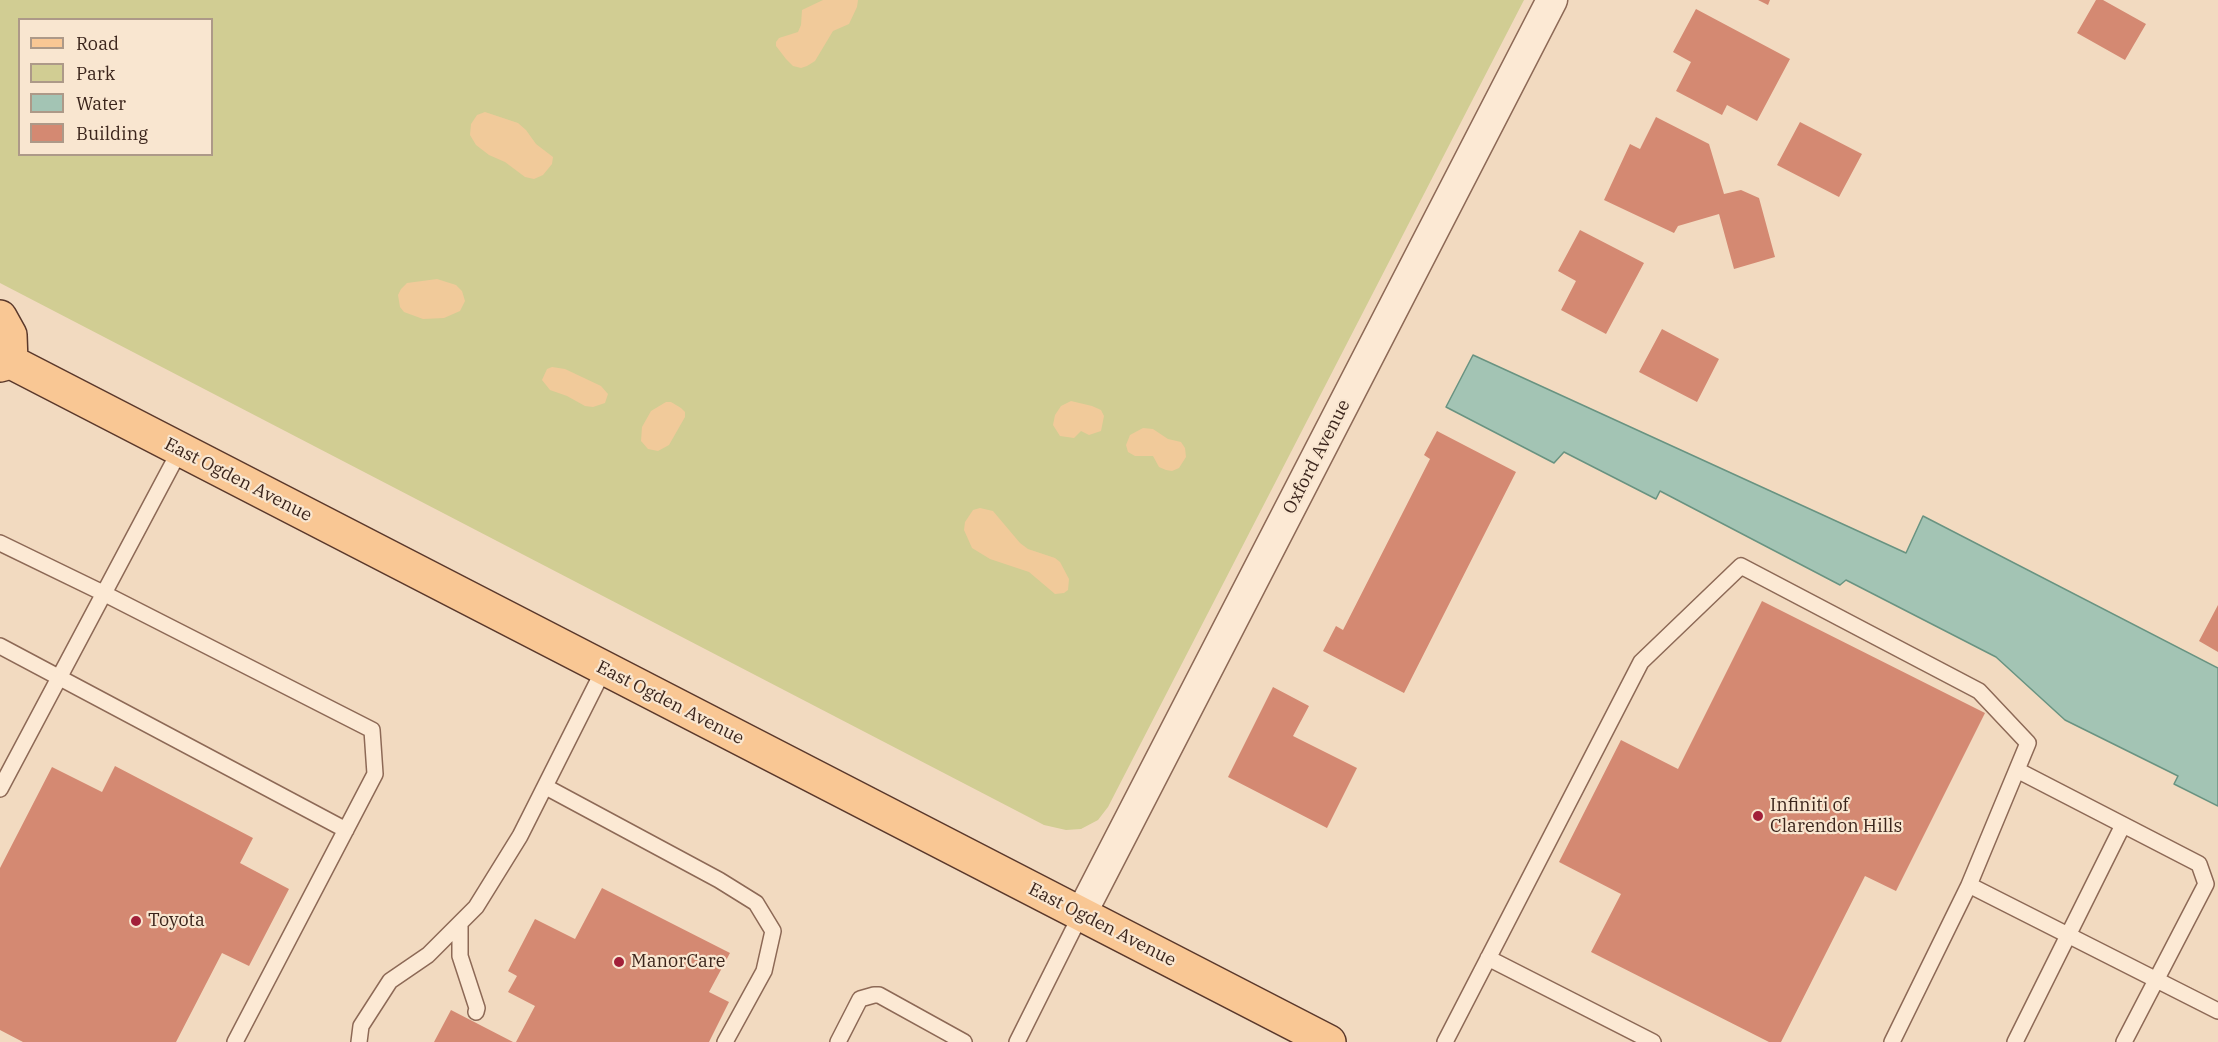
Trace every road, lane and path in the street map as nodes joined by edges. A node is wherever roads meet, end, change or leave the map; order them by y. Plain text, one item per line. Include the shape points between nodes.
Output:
1 (1552, 0) edge
2 (0, 317) edge
3 (5, 364) edge
4 (180, 450) junction
5 (0, 543) edge
6 (103, 593) junction
7 (0, 646) edge
8 (604, 669) junction
9 (59, 677) junction
10 (2017, 770) junction
11 (546, 787) junction
12 (0, 789) edge
13 (2123, 825) junction
14 (346, 830) junction
15 (1970, 885) junction
16 (1081, 914) junction
17 (460, 922) junction
18 (2070, 935) junction
19 (1488, 958) junction
20 (2157, 980) junction
21 (2218, 1011) edge
22 (476, 1012) dead end
23 (235, 1042) edge
24 (359, 1042) edge
25 (725, 1042) edge
26 (838, 1042) edge
27 (964, 1042) edge
28 (1017, 1042) edge
29 (1329, 1042) edge
30 (1445, 1042) edge
31 (1653, 1042) edge
32 (1892, 1042) edge
33 (2015, 1042) edge
34 (2124, 1042) edge

1 - 16 street, Oxford Avenue
2 - 3 main road, East Ogden Avenue via 10,335
3 - 4 main road, East Ogden Avenue
4 - 6 lane
4 - 8 main road, East Ogden Avenue
5 - 6 lane
6 - 9 lane
6 - 14 lane via 372,730 375,774
7 - 9 lane
8 - 11 lane
8 - 16 main road, East Ogden Avenue
9 - 12 lane
9 - 14 lane
10 - 13 lane
10 - 15 lane
10 - 19 lane via 2028,743 1979,691 1741,566 1641,662
11 - 17 lane via 476,907
11 - 25 lane via 710,874 756,903 773,931 764,971
13 - 18 lane
13 - 20 lane via 2199,864 2206,884
14 - 23 lane
15 - 18 lane
15 - 32 lane
16 - 28 lane
16 - 29 main road, East Ogden Avenue
17 - 22 lane via 460,956
17 - 24 lane via 428,955 390,981 361,1026
18 - 20 lane
18 - 33 lane
19 - 30 lane
19 - 31 lane
20 - 21 lane
20 - 34 lane
26 - 27 lane via 860,999 874,994

